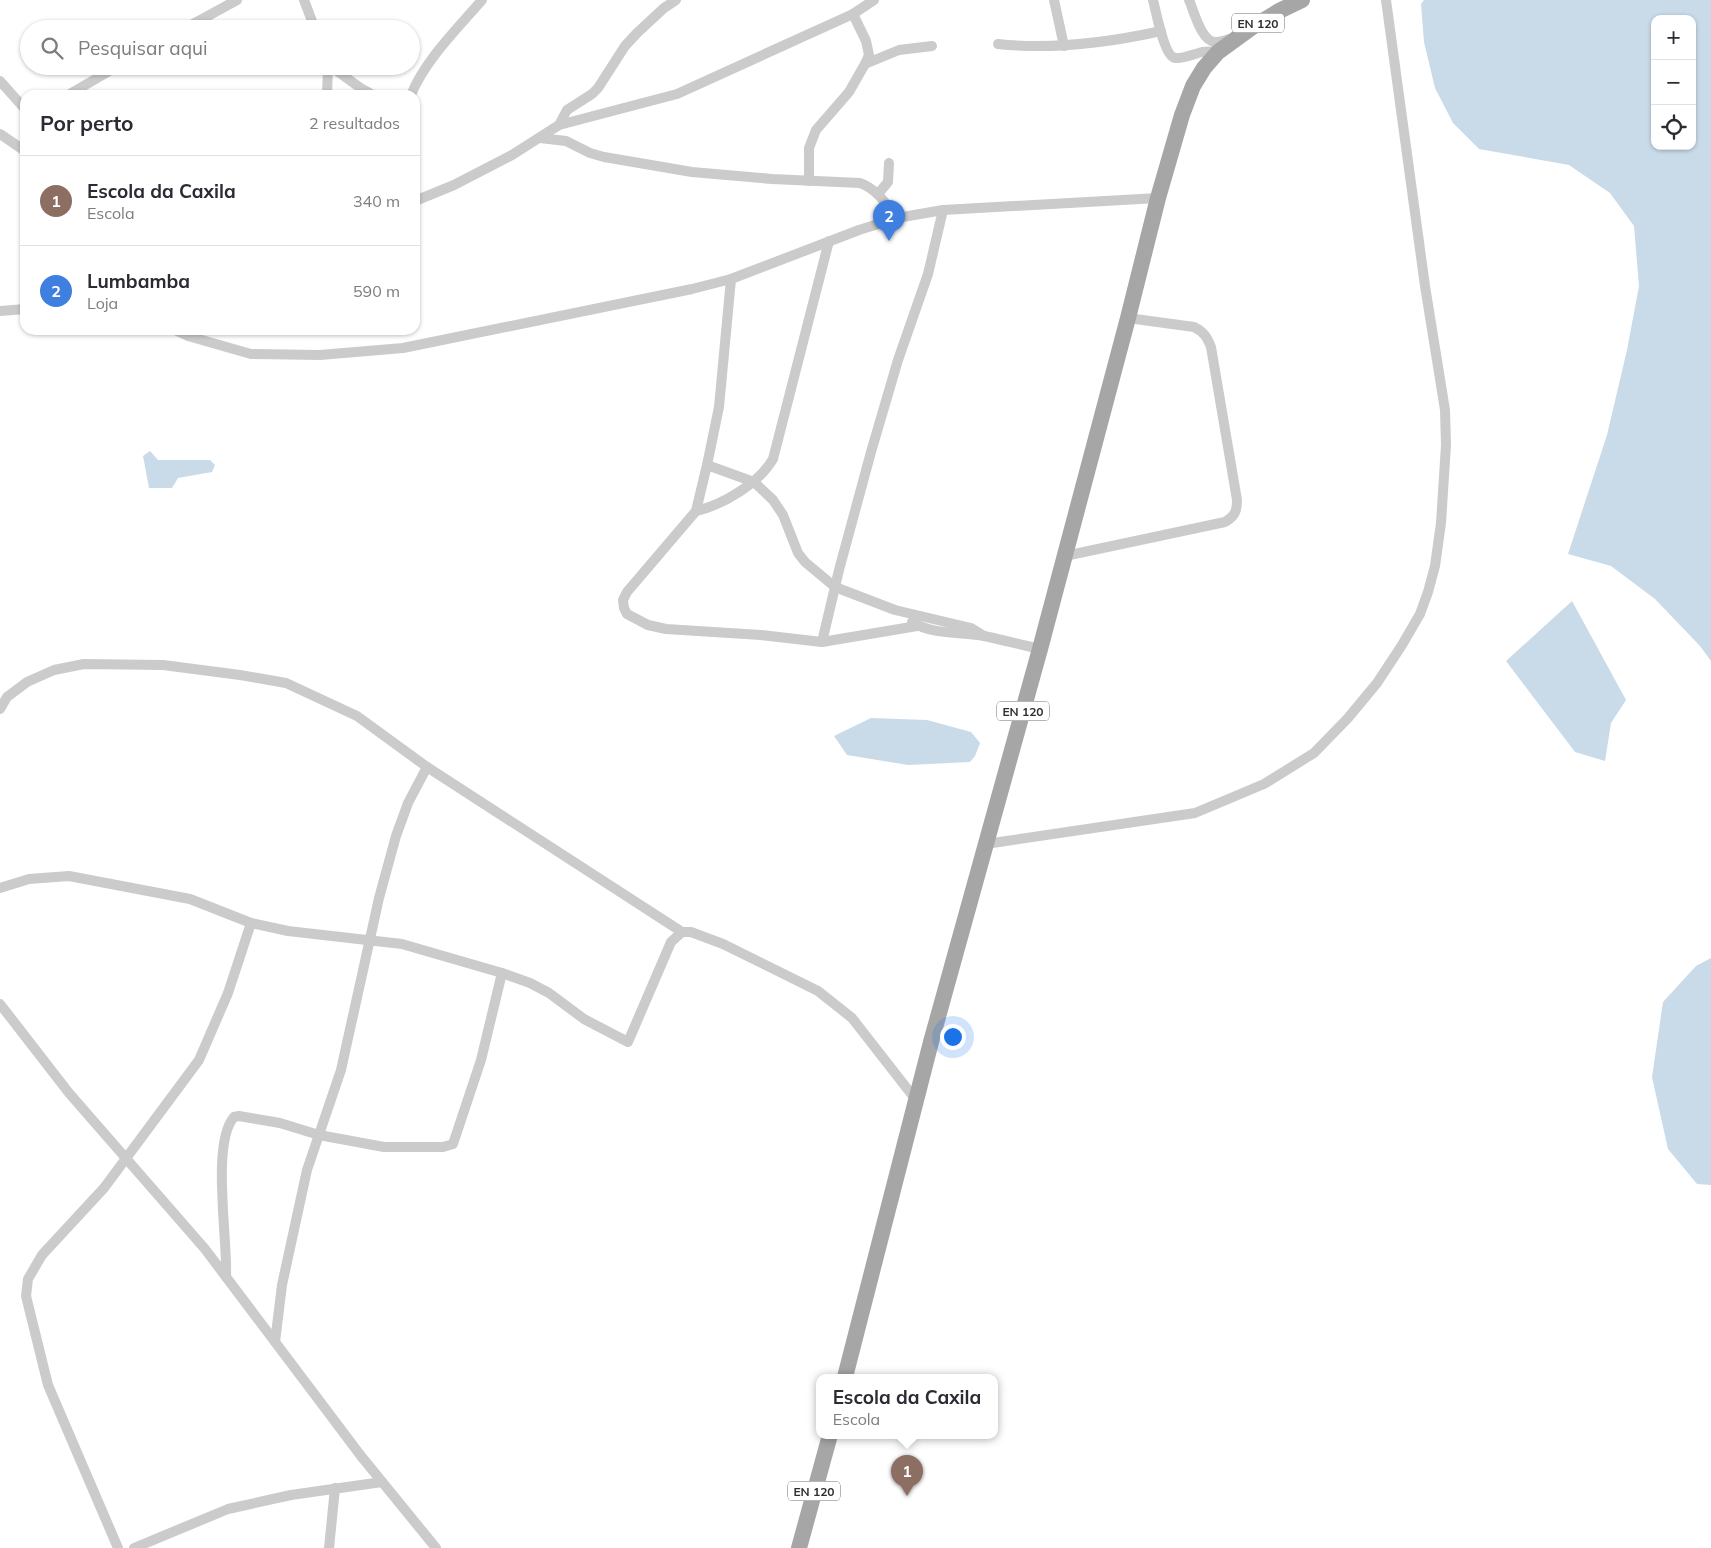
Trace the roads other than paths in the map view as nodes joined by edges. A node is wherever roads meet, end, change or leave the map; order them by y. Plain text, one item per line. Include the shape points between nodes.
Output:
1 (237, 0) edge
2 (482, 0) edge
3 (676, 0) edge
4 (874, 0) edge
5 (1054, 0) edge
6 (1153, 0) edge
7 (1189, 0) edge
8 (1302, 0) edge
9 (1386, 0) edge
10 (307, 1) edge
11 (853, 14) junction
12 (200, 20) edge
13 (313, 20) edge
14 (1161, 31) junction
15 (1236, 38) junction
16 (998, 44) dead end
17 (932, 46) dead end
18 (1064, 46) junction
19 (1218, 52) junction
20 (865, 64) junction
21 (102, 75) edge
22 (328, 75) edge
23 (343, 75) edge
24 (0, 80) edge
25 (77, 90) edge
26 (327, 90) edge
27 (365, 90) edge
28 (413, 90) edge
29 (20, 103) edge
30 (558, 125) junction
31 (0, 134) edge
32 (540, 138) junction
33 (20, 148) edge
34 (889, 163) dead end
35 (809, 181) junction
36 (878, 194) junction
37 (1158, 198) junction
38 (420, 199) edge
39 (943, 210) junction
40 (897, 218) junction
41 (829, 241) junction
42 (731, 279) junction
43 (20, 310) edge
44 (0, 312) edge
45 (1128, 318) junction
46 (186, 335) edge
47 (708, 465) junction
48 (754, 482) junction
49 (696, 510) junction
50 (1065, 556) junction
51 (835, 587) junction
52 (895, 610) junction
53 (917, 626) junction
54 (984, 636) junction
55 (822, 642) junction
56 (1040, 650) junction
57 (0, 709) edge
58 (427, 767) junction
59 (986, 844) junction
60 (0, 888) edge
61 (251, 923) junction
62 (682, 932) junction
63 (369, 941) junction
64 (502, 973) junction
65 (0, 1004) edge
66 (916, 1100) junction
67 (319, 1135) junction
68 (126, 1158) junction
69 (226, 1277) junction
70 (275, 1342) junction
71 (846, 1374) edge
72 (829, 1439) edge
73 (382, 1482) junction
74 (335, 1488) junction
75 (118, 1548) edge
76 (134, 1548) edge
77 (329, 1548) edge
78 (436, 1548) edge
79 (799, 1548) edge

1 - 12 street
2 - 28 street via 442,47
3 - 30 street via 637,33 598,88 567,110
4 - 11 street
5 - 18 street
6 - 14 street
7 - 15 street via 1208,40 1217,42
8 - 15 main road, EN 120
9 - 59 street via 1445,410 1441,524 1435,566 1420,614 1377,683 1348,718 1314,753 1264,784 1194,813
10 - 13 street
11 - 20 street via 866,40 869,55
11 - 30 street via 677,94
14 - 18 street
14 - 19 street via 1172,57
15 - 19 main road, EN 120
16 - 18 street
17 - 20 street via 898,50
19 - 37 main road, EN 120 via 1193,86
20 - 35 street via 848,92 816,130 809,148
21 - 25 street
22 - 26 street
23 - 27 street
24 - 29 street
30 - 32 street
31 - 33 street
32 - 35 street via 566,141 604,157 692,172
32 - 38 street via 454,185
34 - 36 street via 888,182
35 - 36 street via 860,183
36 - 40 street
37 - 39 street
37 - 45 main road, EN 120
39 - 40 street
39 - 51 street via 928,274 898,360
40 - 41 street
41 - 42 street
41 - 48 street via 773,459
42 - 46 street via 394,349 320,355 250,354
42 - 47 street via 719,407
43 - 44 street
45 - 50 main road, EN 120
45 - 50 street via 1194,327 1206,336 1211,347 1237,508 1231,519 1225,522
47 - 48 street
47 - 49 street
48 - 49 street via 714,506
48 - 51 street via 783,515 798,553
49 - 55 street via 627,592 623,600 628,614 648,625 666,629
50 - 56 main road, EN 120
51 - 52 street
51 - 55 street
52 - 53 street
52 - 54 street via 966,626
53 - 54 street via 940,632
53 - 55 street
54 - 56 street
56 - 59 main road, EN 120
57 - 58 street via 7,697 27,682 54,670 84,664 162,666 240,675 286,683 357,716
58 - 62 street
58 - 63 street via 408,803 396,836
59 - 66 main road, EN 120
60 - 61 street via 29,879 69,876 190,899
61 - 63 street
61 - 68 street via 228,993 198,1060
62 - 64 street via 671,942 628,1042 584,1019 530,982
62 - 66 street via 691,932 722,944 818,990 852,1018
63 - 64 street via 402,944
63 - 67 street via 341,1070
64 - 67 street via 481,1060 454,1144 443,1147 384,1147
65 - 68 street via 68,1092
66 - 71 main road, EN 120
67 - 69 street via 280,1123 239,1116 230,1122 221,1170
67 - 70 street via 307,1170 282,1285
68 - 69 street
68 - 75 street via 104,1188 42,1255 28,1279 26,1296 48,1385
69 - 70 street
70 - 73 street
72 - 79 main road, EN 120
73 - 74 street
73 - 78 street
74 - 76 street via 228,1509
74 - 77 street

